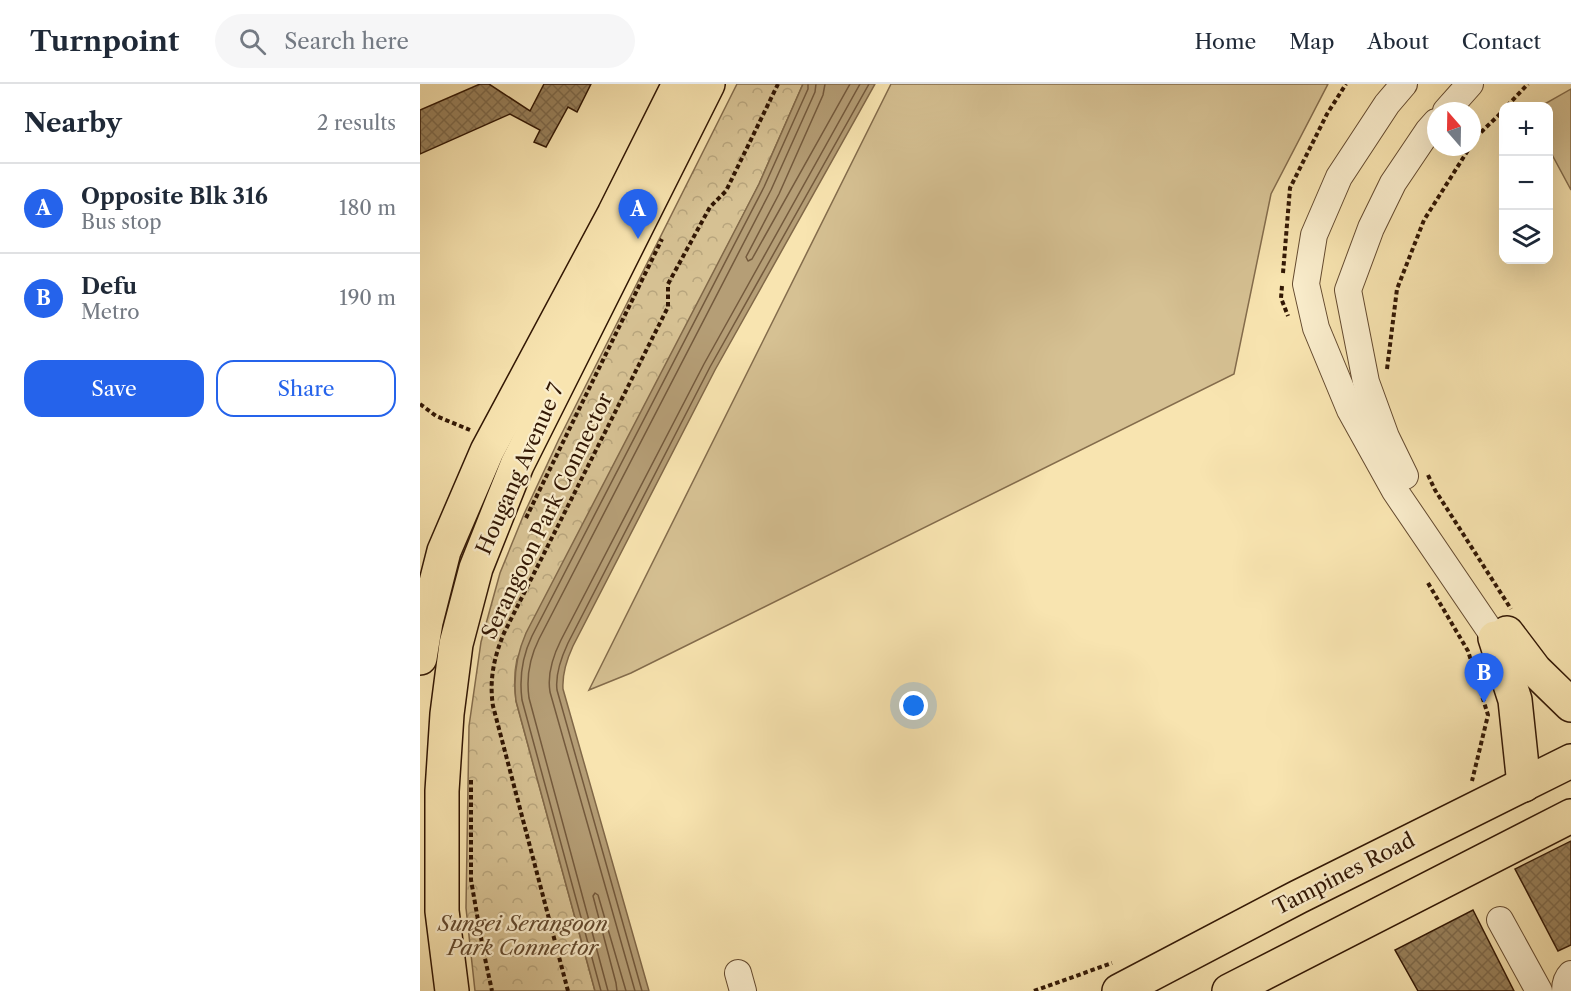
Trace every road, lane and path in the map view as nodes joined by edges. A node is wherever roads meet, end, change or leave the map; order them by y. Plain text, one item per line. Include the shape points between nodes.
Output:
1 (679, 84) edge
2 (708, 84) edge
3 (778, 84) edge
4 (1404, 84) edge
5 (1470, 84) edge
6 (1528, 84) edge
7 (1454, 102) edge
8 (1511, 102) edge
9 (1499, 115) edge
10 (1427, 132) edge
11 (1481, 134) edge
12 (1464, 156) edge
13 (663, 236) dead end
14 (1387, 374) dead end
15 (420, 404) edge
16 (536, 427) junction
17 (479, 441) junction
18 (1425, 469) dead end
19 (513, 512) junction
20 (1426, 581) dead end
21 (423, 624) edge
22 (1506, 629) junction
23 (420, 658) edge
24 (1571, 705) edge
25 (1571, 761) edge
26 (471, 776) dead end
27 (1471, 783) dead end
28 (1524, 785) junction
29 (1571, 816) edge
30 (1500, 920) dead end
31 (1571, 974) edge
32 (1120, 976) edge
33 (452, 991) edge
34 (492, 991) edge
35 (568, 991) edge
36 (1034, 991) edge
37 (1229, 991) edge
38 (1539, 991) edge
39 (1565, 991) edge

1 - 17 main road, Hougang Avenue 7 via 604,234
2 - 16 main road, Hougang Avenue 7
3 - 35 path, Serangoon Park Connector via 726,191 710,207 668,284 668,308 496,655 491,685 493,706
4 - 22 street via 1339,177 1314,235 1306,284 1316,328 1350,410 1395,490
5 - 7 street
6 - 8 path
9 - 11 path
10 - 22 street via 1393,183 1348,290 1366,382 1386,437 1402,471
12 - 14 path via 1424,220 1397,289
13 - 19 path
15 - 17 path
16 - 17 street via 508,449
16 - 19 main road, Hougang Avenue 7 via 517,465
17 - 19 street
17 - 21 main road, Hougang Avenue 7
18 - 22 path
19 - 33 main road, Hougang Avenue 7 via 476,568 456,644 447,714 441,826 442,911
20 - 27 path via 1468,651 1488,715
21 - 23 main road, Hougang Avenue 7
22 - 24 main road via 1535,670
22 - 28 main road
25 - 28 main road, Tampines Road
26 - 34 path via 471,880
28 - 32 main road, Tampines Road via 1298,897
29 - 37 main road
30 - 38 street
31 - 39 street
32 - 36 path

